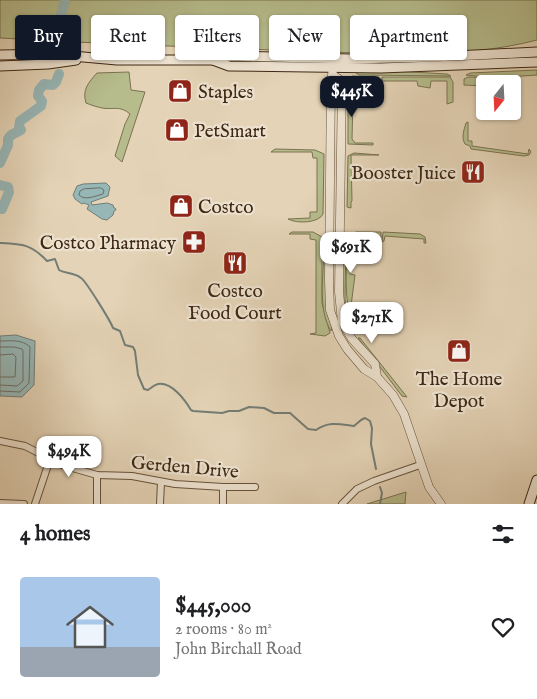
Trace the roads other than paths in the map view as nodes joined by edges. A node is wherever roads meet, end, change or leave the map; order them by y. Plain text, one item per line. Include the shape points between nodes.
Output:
1 (537, 52) edge
2 (0, 55) edge
3 (88, 58) junction
4 (537, 62) edge
5 (0, 66) edge
6 (334, 67) junction
7 (0, 441) edge
8 (50, 459) junction
9 (420, 465) junction
10 (97, 475) junction
11 (161, 482) junction
12 (537, 485) edge
13 (255, 487) dead end
14 (223, 488) junction
15 (0, 503) edge
16 (24, 504) edge
17 (35, 504) edge
18 (97, 504) edge
19 (160, 504) edge
20 (223, 504) edge
21 (342, 504) edge
22 (441, 504) edge
23 (528, 504) edge

1 - 6 main road via 434,57
2 - 3 main road via 50,54
3 - 5 main road
3 - 6 main road via 213,60 229,56
4 - 6 main road
6 - 9 street via 342,81 339,292 342,322 374,364 377,377 404,414
7 - 8 street, Gerden Drive via 25,446
8 - 10 street, Gerden Drive
8 - 17 street
9 - 21 street via 357,489
9 - 22 street via 429,487
10 - 11 street, Gerden Drive via 132,476
10 - 18 street
11 - 14 street, Gerden Drive
11 - 19 street
12 - 23 main road
13 - 14 street, Gerden Drive
14 - 20 street
15 - 16 street

